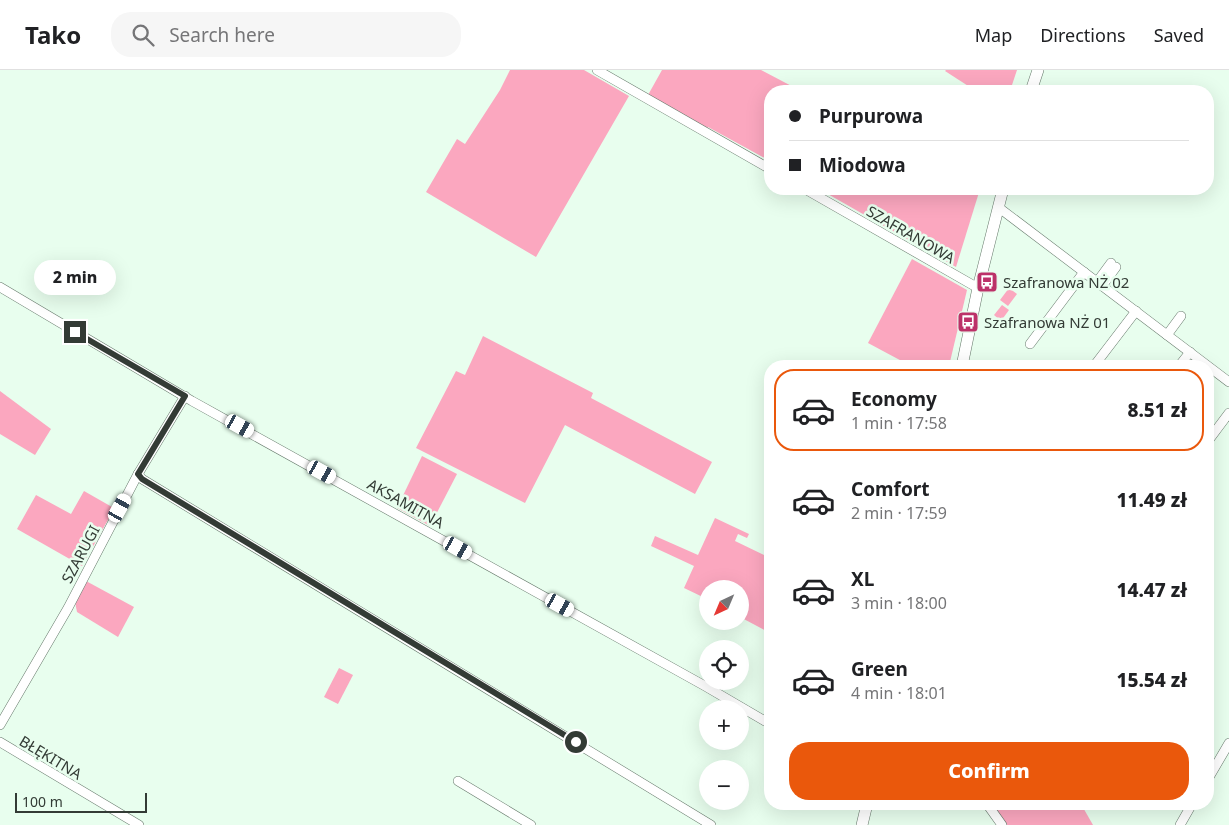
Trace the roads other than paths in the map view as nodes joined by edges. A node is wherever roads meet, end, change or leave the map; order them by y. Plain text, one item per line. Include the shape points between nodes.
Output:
1 (598, 70) edge
2 (1038, 70) edge
3 (1033, 85) edge
4 (764, 166) edge
5 (815, 195) edge
6 (1001, 195) edge
7 (998, 207) junction
8 (1113, 266) dead end
9 (1084, 272) junction
10 (1100, 284) junction
11 (0, 288) edge
12 (978, 288) junction
13 (1136, 312) junction
14 (1179, 315) dead end
15 (1165, 334) junction
16 (1030, 344) dead end
17 (1190, 352) junction
18 (963, 360) edge
19 (1099, 360) edge
20 (1184, 360) edge
21 (1201, 360) edge
22 (1214, 370) edge
23 (1229, 381) edge
24 (185, 396) junction
25 (1229, 413) edge
26 (1214, 433) edge
27 (138, 474) junction
28 (764, 720) edge
29 (0, 725) edge
30 (0, 742) edge
31 (1229, 743) edge
32 (1214, 769) edge
33 (458, 782) dead end
34 (866, 810) edge
35 (991, 810) edge
36 (1189, 810) edge
37 (139, 825) edge
38 (531, 825) edge
39 (711, 825) edge
40 (862, 825) edge
41 (1002, 825) edge
42 (1180, 825) edge

1 - 4 street
2 - 3 street
5 - 12 street, SZAFRANOWA
6 - 7 street
7 - 9 street
7 - 12 street
8 - 10 street
9 - 10 street
9 - 16 street
10 - 13 street
11 - 24 street, AKSAMITNA
12 - 18 street
13 - 15 street
13 - 19 street
14 - 15 street
15 - 17 street
17 - 20 street
17 - 21 street
22 - 23 street
24 - 27 street, SZARUGI
24 - 28 street, AKSAMITNA
25 - 26 street
27 - 29 street, SZARUGI via 68,608
27 - 39 street
30 - 37 street, BŁĘKITNA
31 - 32 street
33 - 38 street
34 - 40 street
35 - 41 street
36 - 42 street

